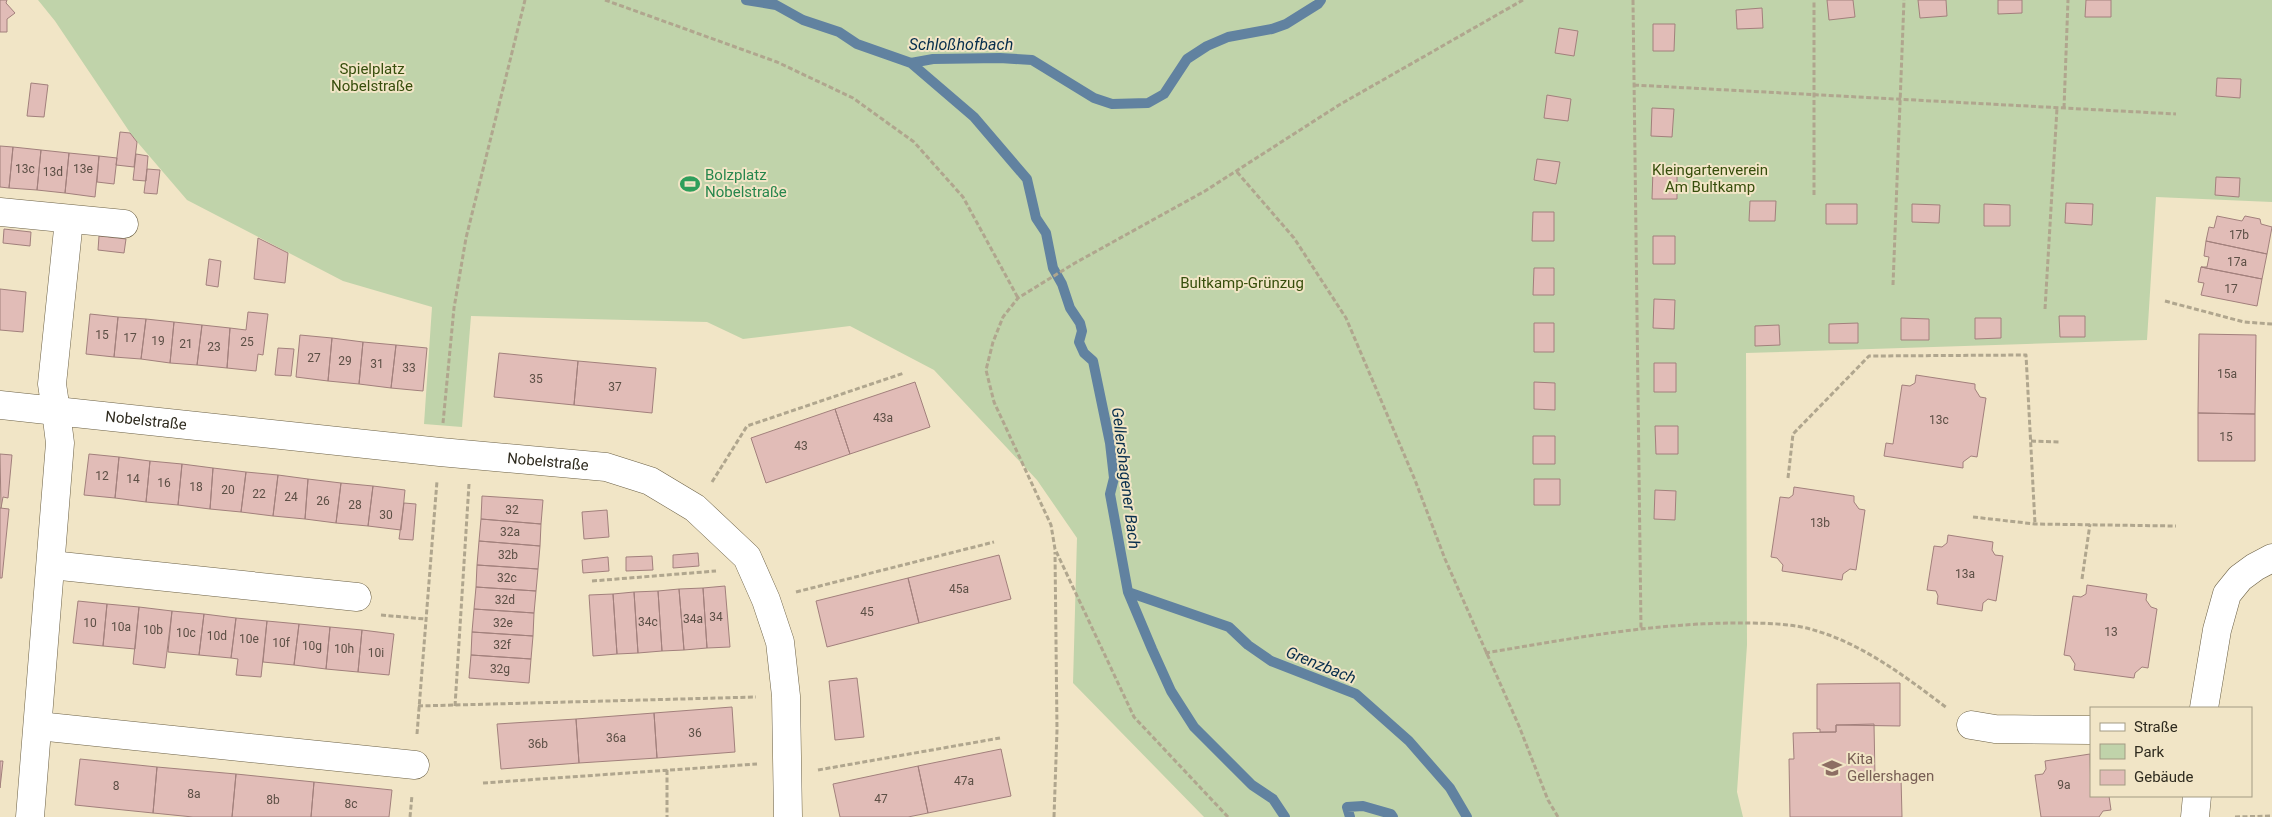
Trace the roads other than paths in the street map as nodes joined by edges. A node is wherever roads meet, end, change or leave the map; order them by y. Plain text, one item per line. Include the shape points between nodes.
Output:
1 (0, 212) edge
2 (69, 220) junction
3 (124, 224) dead end
4 (0, 405) edge
5 (56, 411) junction
6 (2272, 558) edge
7 (51, 565) junction
8 (357, 597) dead end
9 (2204, 707) edge
10 (39, 720) junction
11 (1971, 725) road end
12 (2090, 730) edge
13 (355, 744) dead end
14 (415, 766) road end
15 (2197, 797) edge
16 (30, 817) edge
17 (788, 817) edge
18 (2195, 817) edge

1 - 2 street
2 - 3 street
2 - 5 street via 52,384
4 - 5 street, Nobelstraße
5 - 7 street via 60,443
5 - 17 street, Nobelstraße via 606,467 650,481 695,508 747,557 766,600 780,642 786,696
6 - 9 street via 2240,578 2227,594 2217,630
7 - 8 street
7 - 10 street
10 - 13 street
10 - 14 street
10 - 16 street
11 - 12 street via 1995,729
15 - 18 street

